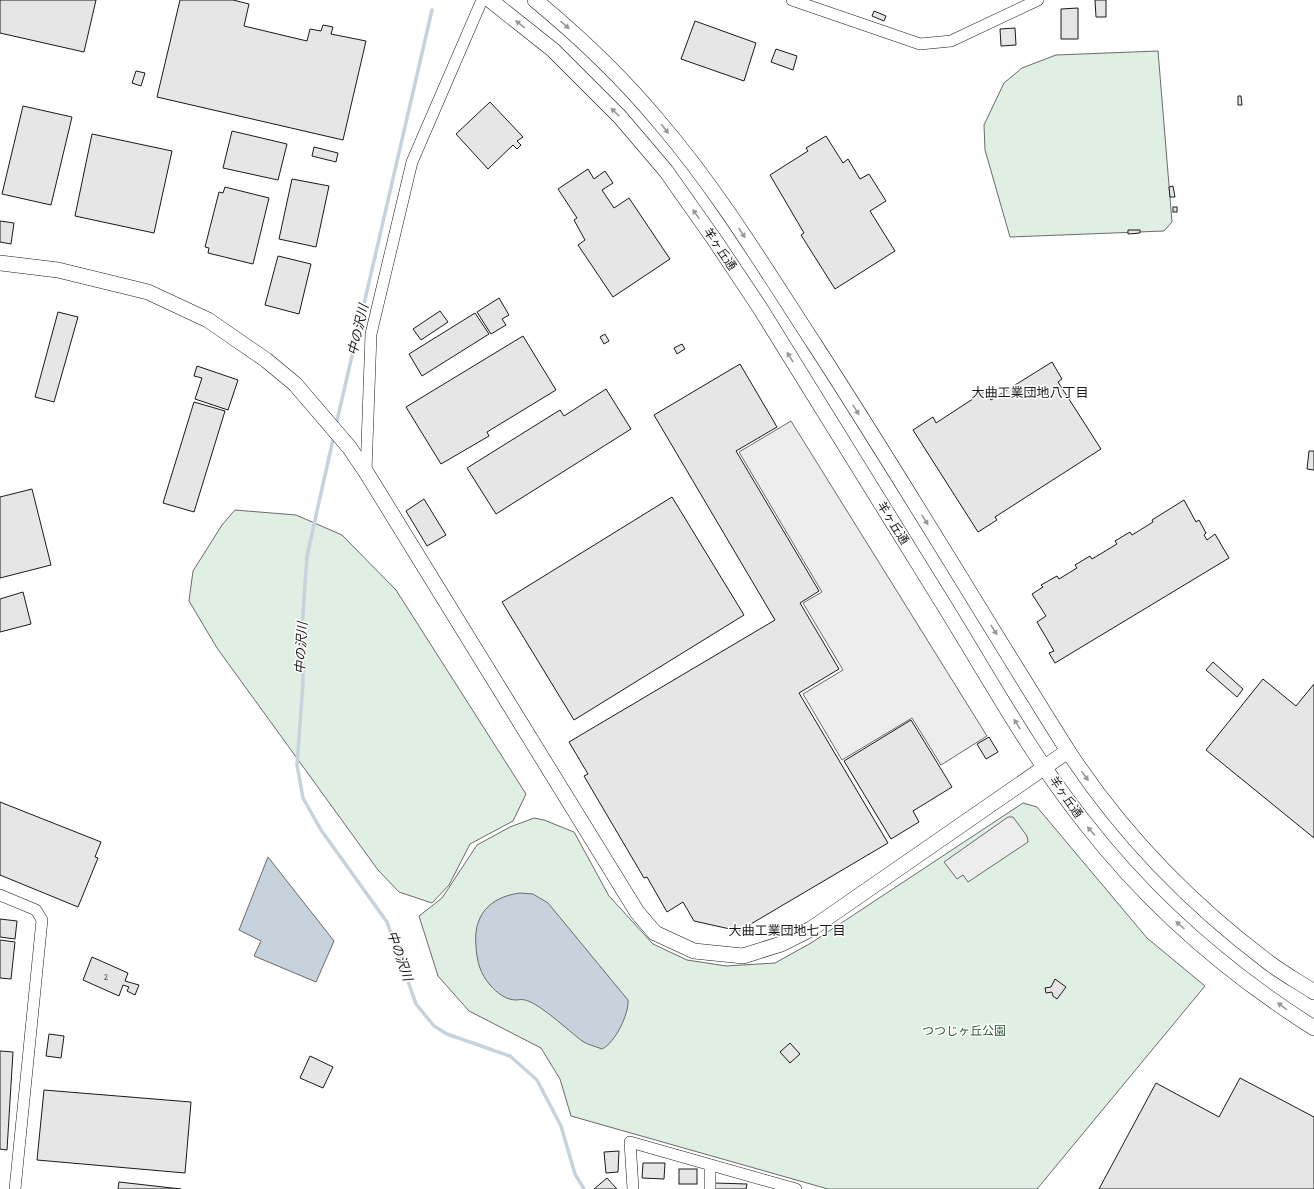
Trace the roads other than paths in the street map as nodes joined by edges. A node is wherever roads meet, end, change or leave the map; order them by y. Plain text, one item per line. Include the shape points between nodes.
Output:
1 (482, 0) edge
2 (490, 0) edge
3 (535, 0) edge
4 (792, 0) edge
5 (1038, 0) edge
6 (0, 263) edge
7 (366, 472) junction
8 (1068, 751) junction
9 (1046, 768) junction
10 (0, 895) edge
11 (1314, 992) edge
12 (1314, 1028) edge
13 (710, 1166) junction
14 (15, 1189) edge
15 (633, 1189) edge
16 (710, 1189) edge
17 (796, 1189) edge

1 - 7 street via 412,162 371,334
9 -> 2 main road, 羊ヶ丘通 via 725,255 666,171 620,117 553,50
3 -> 8 main road via 613,69 662,124 729,212
4 - 5 street via 920,44 951,41
6 - 7 main road via 58,270 148,292 208,320 266,360 295,384 349,447
7 - 9 main road via 637,912 655,933 694,951 743,956 781,944 811,929
8 - 9 main road
8 -> 11 main road via 1148,855 1235,936 1269,963
12 -> 9 main road, 羊ヶ丘通 via 1215,956 1161,908 1084,822
10 - 14 street via 36,910 42,920
13 - 15 street via 630,1142
13 - 16 street
13 - 17 street

